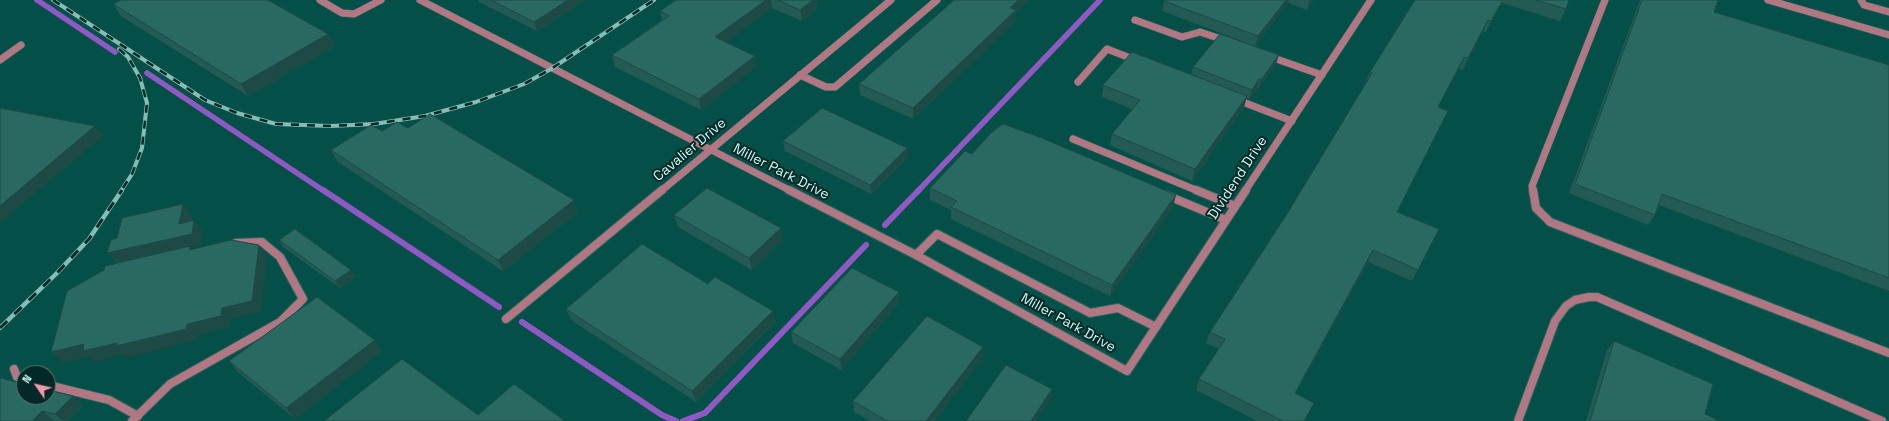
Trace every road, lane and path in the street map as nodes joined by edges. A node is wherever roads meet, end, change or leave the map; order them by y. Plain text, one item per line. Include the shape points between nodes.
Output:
1 (320, 0) edge
2 (381, 0) edge
3 (891, 0) edge
4 (937, 0) edge
5 (1372, 0) edge
6 (1605, 0) edge
7 (1768, 0) edge
8 (1861, 0) edge
9 (426, 1) edge
10 (1889, 12) edge
11 (1135, 20) dead end
12 (1889, 35) edge
13 (21, 45) dead end
14 (1236, 45) edge
15 (1258, 52) edge
16 (0, 60) edge
17 (1144, 63) edge
18 (800, 75) junction
19 (1322, 75) junction
20 (1078, 82) dead end
21 (1225, 95) edge
22 (1292, 121) junction
23 (1073, 139) dead end
24 (710, 150) junction
25 (1155, 190) edge
26 (1235, 206) junction
27 (1226, 220) junction
28 (225, 245) edge
29 (916, 255) junction
30 (506, 319) dead end
31 (1156, 327) junction
32 (1889, 353) edge
33 (14, 369) dead end
34 (1127, 371) joint
35 (16, 374) edge
36 (56, 387) edge
37 (135, 418) edge
38 (1518, 421) edge
39 (1882, 421) edge

1 - 2 street via 342,13 354,14
3 - 18 street, Cavalier Drive
4 - 18 street via 835,86 826,87
5 - 19 street, Dividend Drive
6 - 32 street via 1532,186 1536,208 1550,222
7 - 12 street
8 - 10 street via 1864,5
9 - 24 street, Miller Park Drive
11 - 14 street via 1182,37 1200,32
13 - 16 street
15 - 19 street
17 - 20 street via 1107,49
18 - 24 street, Cavalier Drive
19 - 22 street, Dividend Drive
21 - 22 street
22 - 26 street, Dividend Drive
23 - 26 street
24 - 29 street, Miller Park Drive
24 - 30 street, Cavalier Drive
25 - 27 street
26 - 27 street, Dividend Drive
27 - 31 street, Dividend Drive
28 - 37 street via 262,242 280,257 303,299 280,322 170,384
29 - 31 street via 937,234 1090,313 1118,308
29 - 34 street, Miller Park Drive
31 - 34 street, Dividend Drive
33 - 35 street
36 - 37 street via 109,400
38 - 39 street via 1555,321 1566,306 1575,300 1597,297

